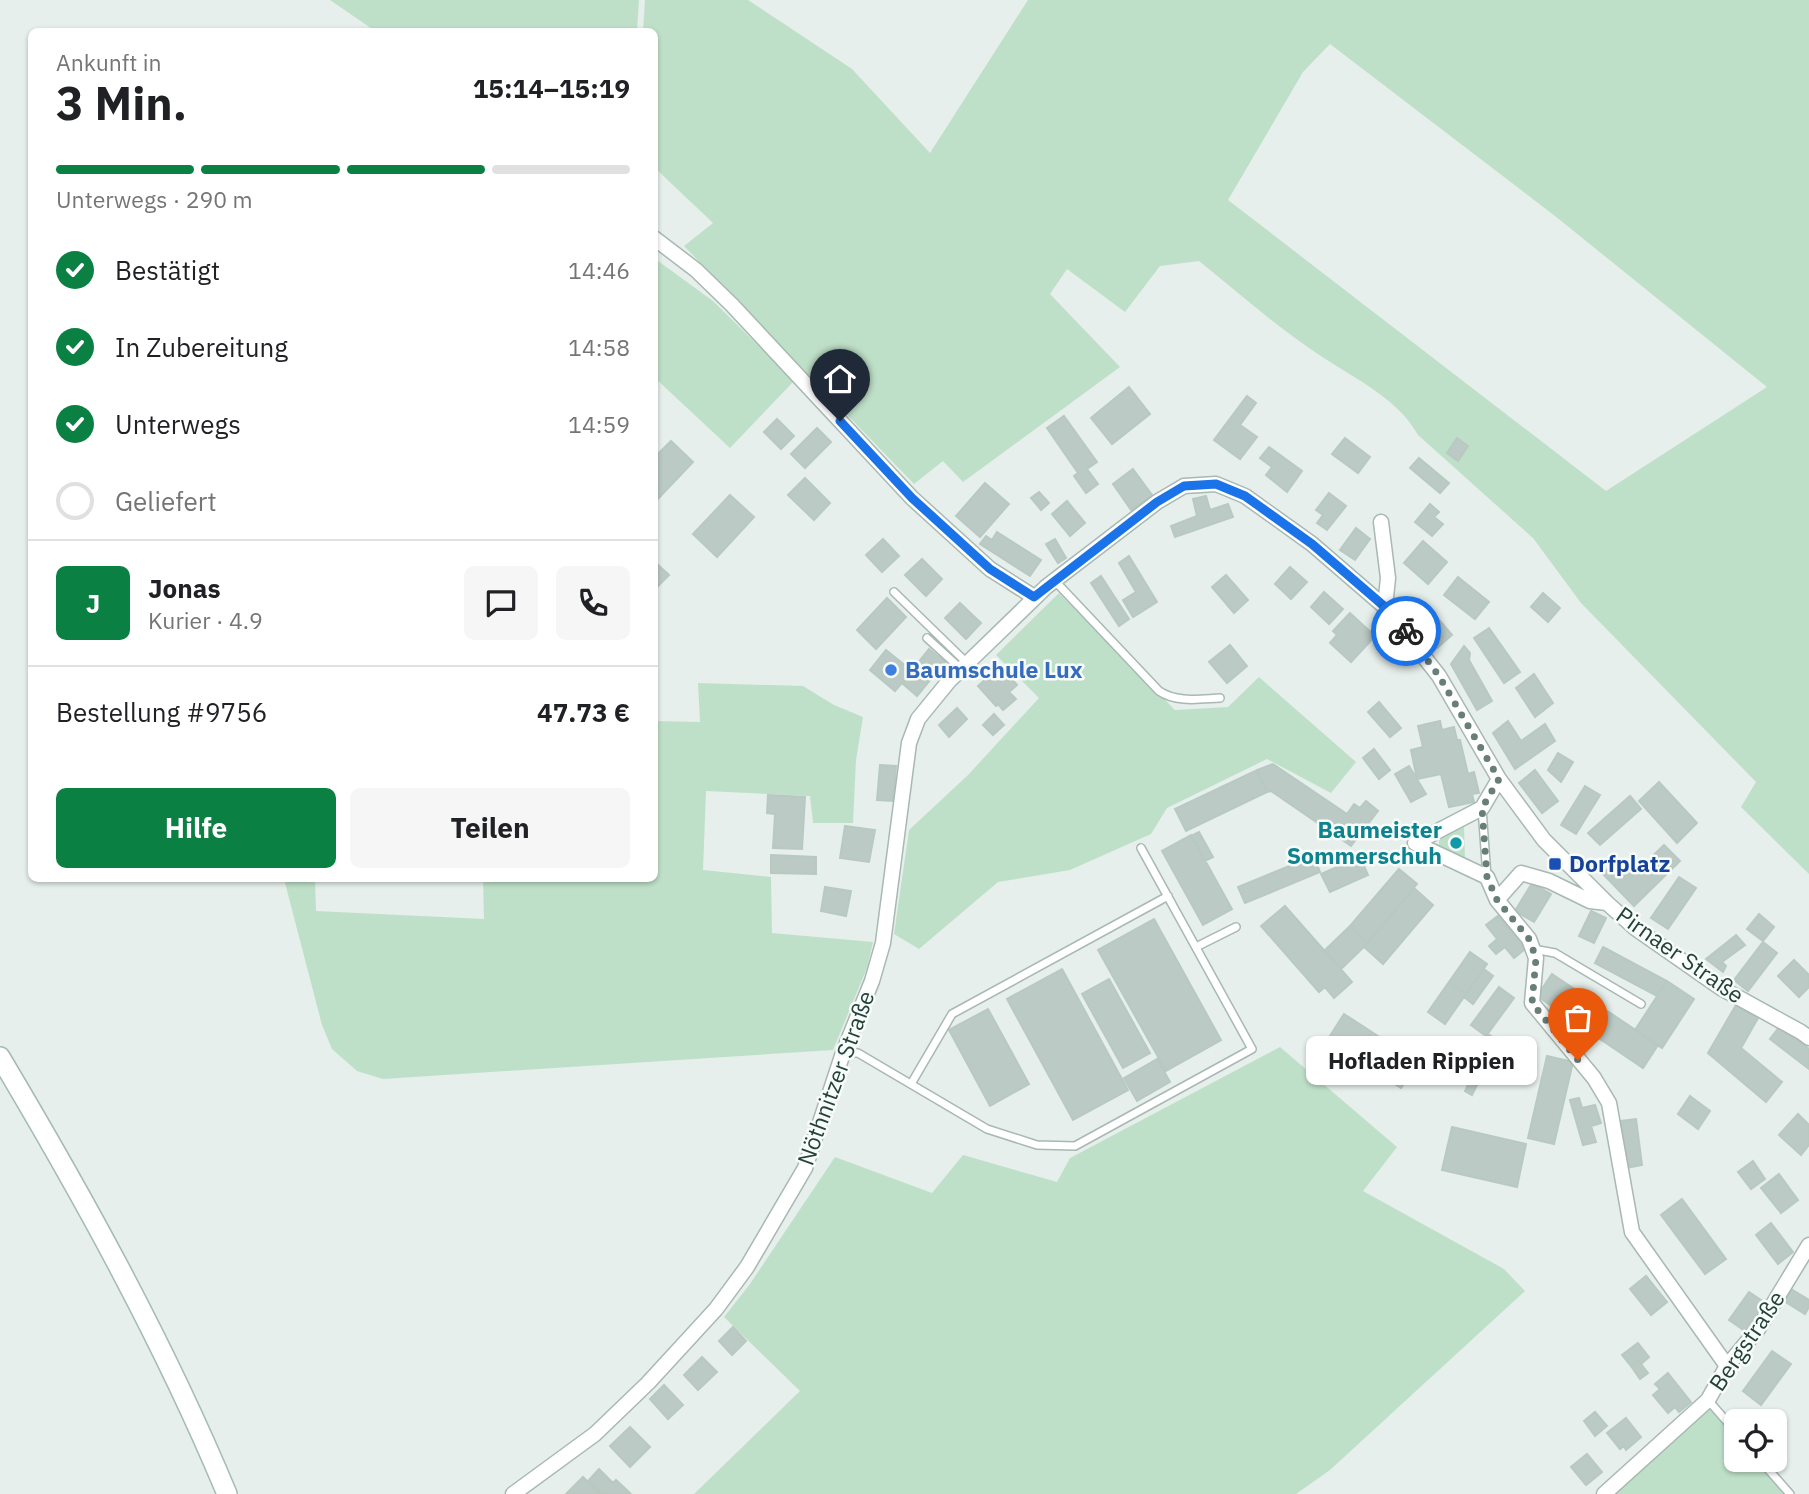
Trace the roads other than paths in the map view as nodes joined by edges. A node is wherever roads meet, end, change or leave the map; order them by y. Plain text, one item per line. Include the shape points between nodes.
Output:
1 (658, 241) edge
2 (1381, 522) dead end
3 (1054, 580) junction
4 (894, 592) dead end
5 (1034, 597) junction
6 (1385, 607) junction
7 (927, 639) dead end
8 (964, 666) junction
9 (1220, 698) dead end
10 (1499, 779) junction
11 (1482, 808) junction
12 (1141, 848) dead end
13 (1487, 877) junction
14 (1168, 895) junction
15 (1497, 900) junction
16 (1607, 903) junction
17 (1236, 927) dead end
18 (1196, 947) junction
19 (1533, 949) junction
20 (1641, 1004) dead end
21 (1809, 1038) edge
22 (843, 1052) junction
23 (0, 1058) edge
24 (911, 1084) junction
25 (1809, 1245) edge
26 (1727, 1366) junction
27 (1708, 1401) junction
28 (1724, 1419) edge
29 (1771, 1472) edge
30 (227, 1494) edge
31 (513, 1494) edge
32 (1604, 1494) edge
33 (1790, 1494) edge

1 - 5 street via 732,304 912,498 990,569
2 - 6 street via 1388,578
3 - 5 street, Pirnaer Straße
3 - 6 street, Pirnaer Straße via 1166,496 1184,486 1216,484 1245,496 1312,544
3 - 9 lane via 1159,691 1169,698
4 - 8 lane
5 - 8 street, Nöthnitzer Straße
6 - 10 street, Pirnaer Straße via 1439,676
7 - 8 lane
8 - 22 street, Nöthnitzer Straße via 918,719 909,743 883,943
10 - 11 street
10 - 16 street, Pirnaer Straße via 1544,840
11 - 13 lane
11 - 13 street via 1415,843
12 - 14 lane
13 - 15 street
14 - 18 lane
14 - 24 lane via 952,1014
15 - 16 street via 1521,873 1590,901
15 - 19 street
16 - 21 street, Pirnaer Straße via 1721,988
17 - 18 lane
18 - 24 lane via 1252,1049 1075,1146 1037,1145 987,1129
19 - 20 lane via 1555,953
19 - 26 street via 1532,1003 1609,1103 1632,1232
22 - 24 lane via 858,1053
22 - 31 street, Nöthnitzer Straße via 805,1168 747,1267 716,1309 596,1434
23 - 30 main road via 56,1151 184,1394
25 - 26 street, Bergstraße via 1758,1329
26 - 27 street, Bergstraße
27 - 28 lane
27 - 32 street, Bergstraße
29 - 33 lane

